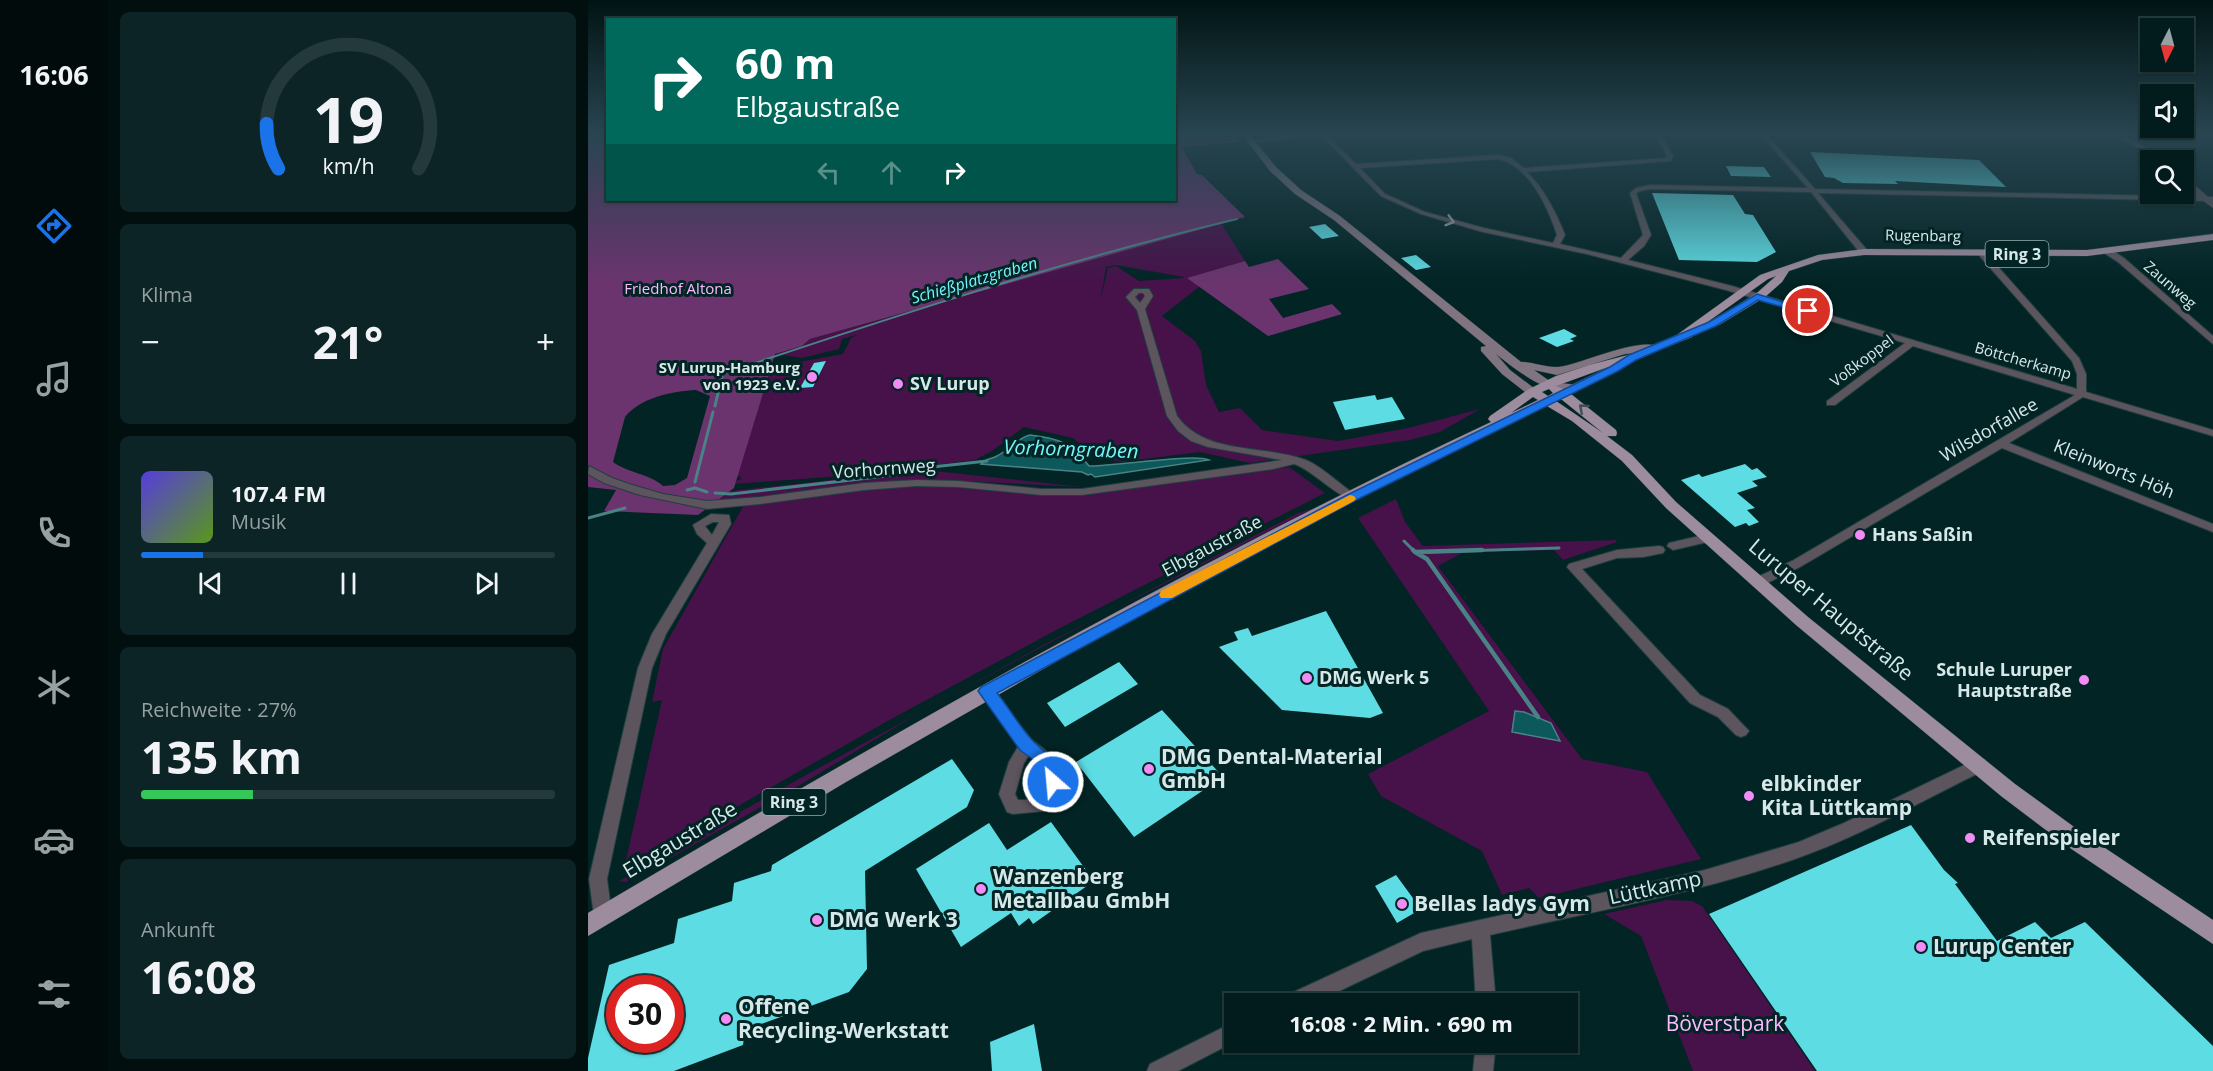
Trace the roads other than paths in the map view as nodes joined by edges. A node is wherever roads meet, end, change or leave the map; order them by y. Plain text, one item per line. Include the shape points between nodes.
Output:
1 (1289, 184) edge
2 (1372, 184) edge
3 (1532, 184) edge
4 (1807, 184) edge
5 (2194, 184) edge
6 (1813, 191) junction
7 (2210, 198) edge
8 (2213, 205) edge
9 (2213, 230) edge
10 (2213, 237) edge
11 (2169, 241) junction
12 (1556, 245) junction
13 (2107, 251) junction
14 (1864, 252) junction
15 (1981, 253) junction
16 (1624, 260) junction
17 (1786, 270) junction
18 (1745, 290) junction
19 (1759, 295) junction
20 (1141, 309) dead end
21 (1462, 321) junction
22 (1679, 337) junction
23 (2213, 341) edge
24 (1911, 343) junction
25 (1655, 348) junction
26 (1632, 357) junction
27 (1515, 363) junction
28 (1536, 389) junction
29 (2081, 393) junction
30 (1559, 397) junction
31 (1831, 403) dead end
32 (2213, 433) edge
33 (1459, 443) junction
34 (2002, 444) junction
35 (1296, 460) junction
36 (589, 469) edge
37 (1352, 497) junction
38 (724, 504) junction
39 (2213, 528) edge
40 (1708, 537) junction
41 (1673, 546) dead end
42 (1659, 550) dead end
43 (1758, 582) junction
44 (987, 691) junction
45 (1741, 731) dead end
46 (1027, 745) dead end
47 (1979, 765) junction
48 (596, 920) edge
49 (1480, 928) junction
50 (2213, 933) edge
51 (1313, 993) edge
52 (1485, 993) edge
53 (1224, 1037) edge
54 (1485, 1053) edge
55 (1157, 1071) edge
56 (1483, 1071) edge

1 - 21 main road, Luruper Hauptstraße via 1337,218
2 -> 12 street, Böttcherkamp via 1383,195 1410,208 1491,232
3 - 12 street via 1558,222 1561,238
4 - 6 street
5 - 7 street
6 - 7 street
6 - 14 street
6 - 16 street via 1638,189 1633,196 1647,235
7 - 8 street
9 - 11 main road, Rugenbarg / Ring 3
10 - 11 main road, Rugenbarg / Ring 3
11 - 13 main road, Rugenbarg / Ring 3
12 - 16 street, Böttcherkamp
13 - 15 main road, Rugenbarg / Ring 3
13 - 23 street, Zaunweg
14 - 15 main road, Rugenbarg / Ring 3
14 - 17 main road, Rugenbarg / Ring 3 via 1807,261
15 - 29 street via 2076,360 2082,369
16 - 18 street, Böttcherkamp
17 - 18 main road, Rugenbarg / Ring 3 via 1764,277
17 - 19 main road, Rugenbarg / Ring 3
18 - 19 street, Böttcherkamp
18 - 22 main road, Rugenbarg / Ring 3
19 - 22 main road, Rugenbarg / Ring 3 via 1713,324
19 - 24 street, Böttcherkamp
20 - 35 street via 1172,416 1182,430 1226,447
21 - 27 main road, Luruper Hauptstraße
21 - 28 main road, Luruper Hauptstraße via 1506,372
22 - 25 main road, Rugenbarg / Ring 3
24 - 29 street, Böttcherkamp
24 - 31 street, Voßkoppel
25 - 26 main road, Rugenbarg / Ring 3
25 - 27 main road via 1624,351 1557,371
26 - 28 main road, Rugenbarg / Ring 3
26 - 30 main road, Rugenbarg / Ring 3
27 - 28 main road, Luruper Hauptstraße
28 - 30 main road
28 - 30 main road, Luruper Hauptstraße
28 - 33 main road, Elbgaustraße / Ring 3
29 - 32 street, Böttcherkamp
29 - 34 street, Wilsdorfallee via 2064,408
30 - 33 main road, Elbgaustraße / Ring 3
30 - 40 main road, Luruper Hauptstraße
33 - 37 main road, Elbgaustraße / Ring 3
34 - 39 street, Kleinworts Höh
34 - 43 street, Wilsdorfallee via 1796,564
35 - 37 street
35 - 38 street, Vorhornweg via 1082,492 917,483
36 - 38 street, Vorhornweg via 601,479 672,499 698,505
37 - 44 main road, Elbgaustraße / Ring 3
38 - 48 street via 717,517 699,525 714,543 659,634 645,668 598,879
40 - 41 street
40 - 43 main road, Luruper Hauptstraße
42 - 45 street via 1617,554 1573,567 1695,699 1722,713
43 - 47 main road, Luruper Hauptstraße
44 - 46 street
44 - 48 main road, Elbgaustraße / Ring 3
47 - 49 street, Lüttkamp via 1801,849 1705,878
47 - 50 main road, Luruper Hauptstraße via 2074,839
49 - 51 street, Lüttkamp via 1421,942
49 - 52 street
53 - 55 street
54 - 56 street

